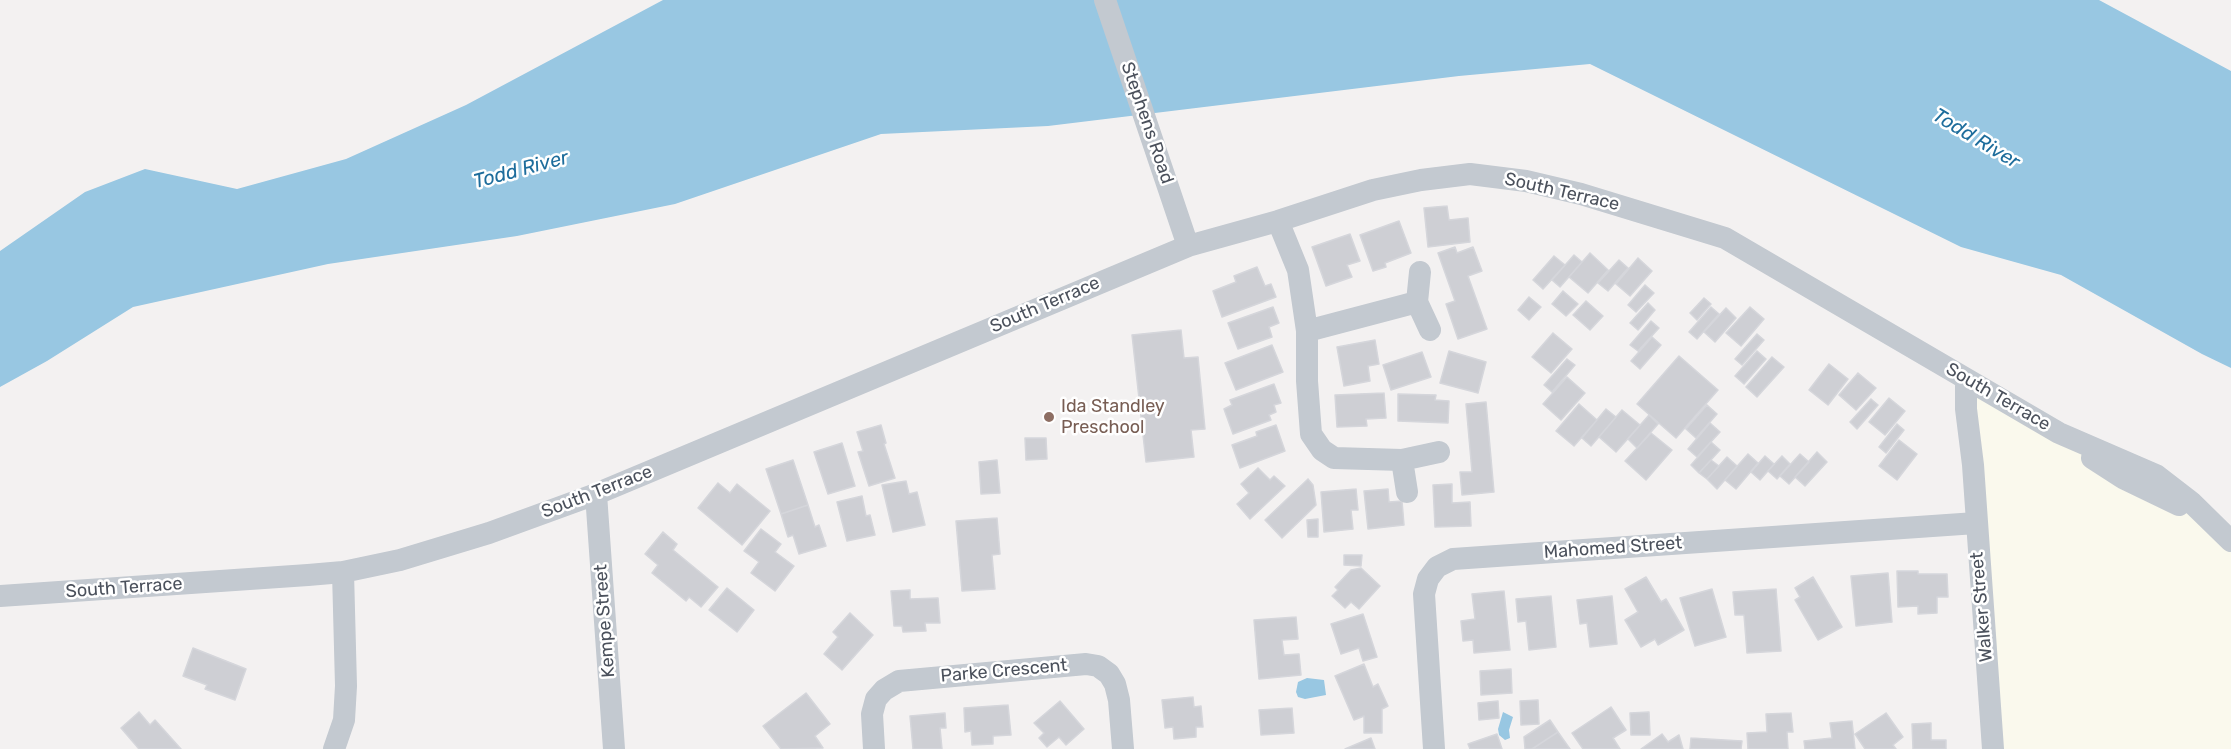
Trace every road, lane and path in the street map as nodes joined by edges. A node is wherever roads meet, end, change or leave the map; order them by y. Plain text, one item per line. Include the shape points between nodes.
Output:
1 (1105, 0) edge
2 (1278, 221) junction
3 (1188, 246) junction
4 (1420, 272) dead end
5 (1417, 302) junction
6 (1430, 330) dead end
7 (1307, 331) junction
8 (1975, 384) junction
9 (1439, 452) dead end
10 (1402, 460) junction
11 (1407, 492) dead end
12 (596, 494) junction
13 (1976, 523) junction
14 (2231, 542) edge
15 (343, 572) junction
16 (0, 596) edge
17 (334, 749) edge
18 (614, 749) edge
19 (874, 749) edge
20 (1123, 749) edge
21 (1434, 749) edge
22 (1994, 749) edge

1 - 3 street, Stephens Road
2 - 3 street, South Terrace
2 - 7 street via 1298,270
2 - 8 street, South Terrace via 1373,190 1421,180 1470,174 1526,181 1725,238
3 - 12 street, South Terrace
4 - 5 street
5 - 6 street
5 - 7 street
7 - 10 street via 1311,434 1322,450 1334,458
8 - 13 street, Walker Street
8 - 14 street, South Terrace via 2059,433 2101,465 2182,507
9 - 10 street
10 - 11 street
12 - 15 street, South Terrace via 400,561
12 - 18 street, Kempe Street
13 - 21 street, Mahomed Street via 1453,559 1437,567 1424,594
13 - 22 street, Walker Street
15 - 16 street, South Terrace
15 - 17 street via 346,686 344,720
19 - 20 street, Parke Crescent via 872,714 876,699 899,681 1086,664 1098,666 1115,684

